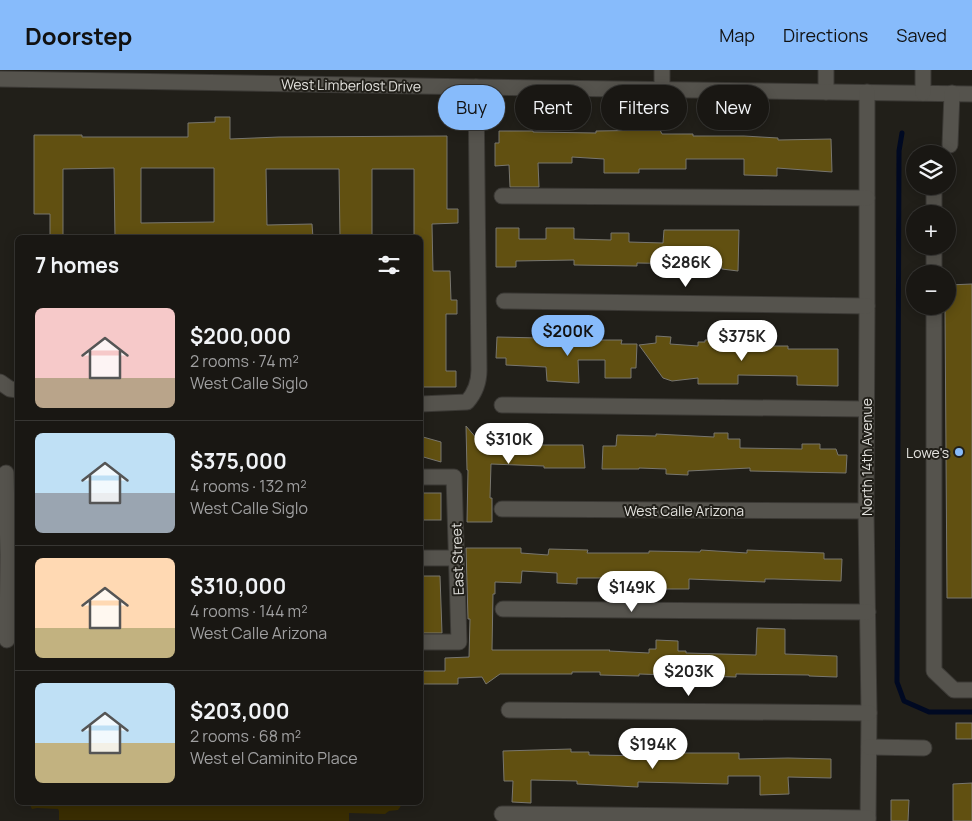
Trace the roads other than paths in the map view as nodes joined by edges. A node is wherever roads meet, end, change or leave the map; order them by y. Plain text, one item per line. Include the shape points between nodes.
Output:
1 (662, 70) edge
2 (826, 70) edge
3 (923, 70) edge
4 (112, 76) edge
5 (233, 76) edge
6 (0, 79) edge
7 (438, 85) edge
8 (662, 85) edge
9 (505, 87) edge
10 (601, 89) edge
11 (687, 90) edge
12 (826, 92) junction
13 (867, 92) junction
14 (923, 93) junction
15 (952, 94) junction
16 (972, 94) edge
17 (477, 130) edge
18 (950, 145) dead end
19 (502, 196) dead end
20 (867, 198) junction
21 (504, 301) dead end
22 (867, 306) junction
23 (934, 315) edge
24 (0, 382) edge
25 (15, 390) edge
26 (423, 404) edge
27 (502, 405) dead end
28 (866, 408) junction
29 (8, 472) edge
30 (423, 477) edge
31 (502, 509) dead end
32 (866, 511) junction
33 (13, 555) edge
34 (423, 558) edge
35 (457, 558) junction
36 (503, 608) dead end
37 (868, 612) junction
38 (8, 640) edge
39 (423, 642) edge
40 (972, 690) edge
41 (509, 710) dead end
42 (870, 714) junction
43 (869, 747) junction
44 (924, 748) dead end
45 (502, 814) dead end
46 (868, 820) edge

1 - 8 street
2 - 12 street
3 - 14 street
4 - 5 street, West Limberlost Drive
4 - 6 street, West Limberlost Drive
5 - 7 street, West Limberlost Drive
9 - 10 street, West Limberlost Drive
11 - 12 street, West Limberlost Drive
12 - 13 street, West Limberlost Drive
13 - 14 street, West Limberlost Drive
13 - 20 street, North 14th Avenue
14 - 15 street, West Limberlost Drive
15 - 16 street, West Limberlost Drive
15 - 18 street
17 - 26 street via 478,382 467,402
19 - 20 street
20 - 22 street, North 14th Avenue
21 - 22 street
22 - 28 street, North 14th Avenue
23 - 40 street via 934,671 954,690
24 - 25 street
27 - 28 street
28 - 32 street, North 14th Avenue
29 - 33 street
30 - 35 street, East Street via 454,477
31 - 32 street, West Calle Arizona
32 - 37 street, North 14th Avenue
33 - 38 street
34 - 35 street
35 - 39 street, East Street via 459,642
36 - 37 street
37 - 42 street, North 14th Avenue
41 - 42 street
42 - 43 street, North 14th Avenue
43 - 44 street
43 - 46 street, North 14th Avenue
45 - 46 street

